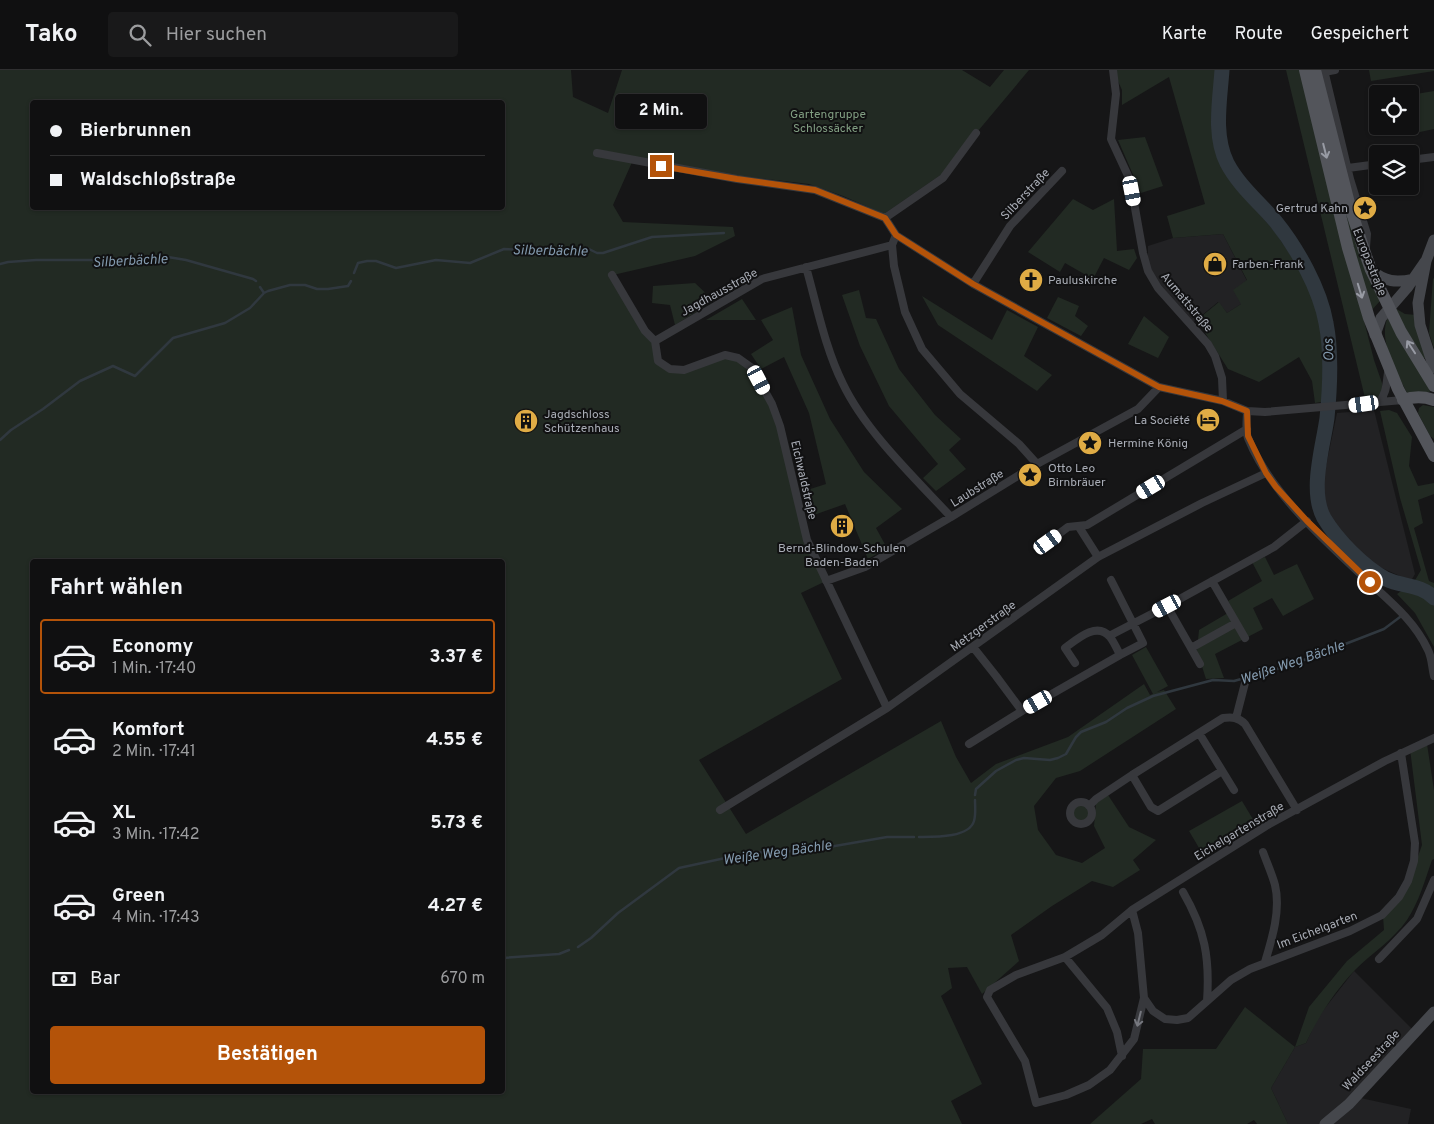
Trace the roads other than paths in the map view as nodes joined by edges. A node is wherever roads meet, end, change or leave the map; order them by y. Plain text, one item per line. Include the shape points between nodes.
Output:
1 (1113, 70) edge
2 (1305, 70) edge
3 (1335, 70) edge
4 (1321, 71) edge
5 (976, 134) dead end
6 (597, 153) dead end
7 (1434, 157) edge
8 (1419, 159) edge
9 (1369, 165) edge
10 (1348, 168) junction
11 (1062, 171) dead end
12 (885, 218) junction
13 (896, 235) junction
14 (1434, 240) edge
15 (892, 245) junction
16 (1365, 253) junction
17 (1426, 261) junction
18 (806, 267) junction
19 (1371, 270) junction
20 (612, 275) dead end
21 (1414, 279) junction
22 (973, 284) junction
23 (1389, 308) junction
24 (1375, 334) junction
25 (655, 341) junction
26 (1389, 367) junction
27 (1434, 368) edge
28 (1434, 386) edge
29 (1159, 387) junction
30 (1431, 399) edge
31 (1404, 400) junction
32 (1222, 401) junction
33 (1379, 402) junction
34 (1247, 411) junction
35 (1412, 417) junction
36 (1247, 429) junction
37 (1429, 443) edge
38 (1434, 456) edge
39 (1037, 464) junction
40 (1266, 473) junction
41 (951, 518) junction
42 (1307, 521) junction
43 (1079, 527) junction
44 (1048, 542) dead end
45 (1098, 557) junction
46 (1111, 580) dead end
47 (826, 581) junction
48 (1212, 581) junction
49 (1167, 606) junction
50 (1134, 624) junction
51 (1236, 624) junction
52 (1109, 636) junction
53 (1245, 638) dead end
54 (973, 647) junction
55 (1191, 648) junction
56 (1120, 655) junction
57 (1075, 663) dead end
58 (1200, 664) dead end
59 (1434, 676) edge
60 (1245, 684) dead end
61 (887, 708) junction
62 (1022, 711) junction
63 (1236, 718) junction
64 (1199, 733) junction
65 (1434, 738) edge
66 (969, 744) dead end
67 (1401, 753) junction
68 (1222, 772) junction
69 (1132, 775) junction
70 (1234, 790) dead end
71 (1089, 806) dead end
72 (720, 810) dead end
73 (1297, 810) junction
74 (1263, 852) dead end
75 (1434, 880) edge
76 (1183, 892) dead end
77 (1132, 910) junction
78 (1065, 957) junction
79 (1379, 959) dead end
80 (1265, 962) junction
81 (1144, 998) junction
82 (1207, 1001) junction
83 (1434, 1012) edge
84 (1122, 1056) junction
85 (1325, 1124) edge

1 - 32 street, Aumattstraße via 1116,94 1111,139 1130,180 1147,266 1158,288 1215,356 1222,378
2 -> 24 main road, Europastraße via 1355,272
3 - 4 street
4 - 10 street
4 - 16 main road, Europastraße via 1350,207
5 - 12 street via 943,178
6 - 12 street via 675,169 815,190
7 - 8 street
9 - 10 street
10 - 16 street via 1367,234
11 - 22 street, Silberstraße via 1010,226
12 - 13 street
13 - 15 street
13 - 22 street
14 - 17 street
15 - 18 street, Jagdhausstraße
15 - 39 street via 905,312 922,349 960,394 1019,444
16 - 19 main road, Europastraße
17 - 21 street
17 - 27 street via 1418,312
18 - 25 street, Jagdhausstraße via 762,279
18 - 41 street via 832,358 843,384 871,427
19 - 21 street via 1393,282
19 - 23 main road, Europastraße
20 - 25 street via 644,331
21 - 23 street
22 - 29 street
23 - 24 street
28 -> 23 main road, Europastraße
24 - 26 main road, Europastraße
25 - 47 street, Eichwaldstraße via 658,361 670,369 684,370 725,355 738,358 752,368 780,426 807,540
26 - 31 main road, Europastraße
26 - 33 street via 1386,392
29 - 32 street
29 - 39 street, Laubstraße via 1138,409
30 - 31 main road via 1413,397
30 - 35 main road via 1418,404
31 - 33 street
31 - 35 main road, Europastraße
32 - 34 street
33 - 34 street
34 - 36 street
35 - 37 main road, Europastraße
36 - 40 street
36 - 43 street
37 - 38 main road, Europastraße
39 - 41 street, Laubstraße
40 - 42 street
40 - 45 street, Metzgerstraße
41 - 47 street, Laubstraße via 865,567
42 - 48 street via 1274,547
42 - 59 street via 1399,608 1429,651
43 - 44 street via 1068,527
43 - 45 street
45 - 54 street, Metzgerstraße
46 - 50 street
47 - 61 street, Eichwaldstraße
48 - 49 street
48 - 51 street
49 - 50 street
49 - 55 street
50 - 52 street
50 - 56 street via 1143,643
51 - 53 street
51 - 55 street
52 - 56 street
52 - 57 street via 1090,631 1065,648
54 - 61 street, Metzgerstraße
54 - 62 street
55 - 58 street
56 - 62 street
60 - 63 street
61 - 72 street, Metzgerstraße
62 - 66 street
63 - 64 street via 1223,718
63 - 73 street via 1245,724
64 - 68 street
64 - 69 street
65 - 67 street, Eichelgartenstraße
67 - 73 street, Eichelgartenstraße
67 - 80 street, Im Eichelgarten via 1415,843 1414,861 1399,897 1382,915 1350,931
68 - 69 street via 1158,811 1151,807
68 - 70 street
69 - 71 street
73 - 77 street, Eichelgartenstraße
74 - 80 street, Im Eichelgarten via 1275,887 1277,906
75 - 79 street via 1417,919
76 - 82 street via 1201,928 1208,963
77 - 78 street, Eichelgartenstraße via 1102,935
77 - 81 street via 1138,933
78 - 84 street via 1107,1008
78 - 84 street via 1016,975 990,990 987,997 1025,1061 1036,1104 1089,1086
80 - 82 street, Im Eichelgarten via 1231,980
81 - 82 street, Im Eichelgarten via 1153,1011 1165,1019 1177,1020 1188,1018
81 -> 84 street via 1134,1039
83 - 85 street, Waldseestraße via 1349,1104

